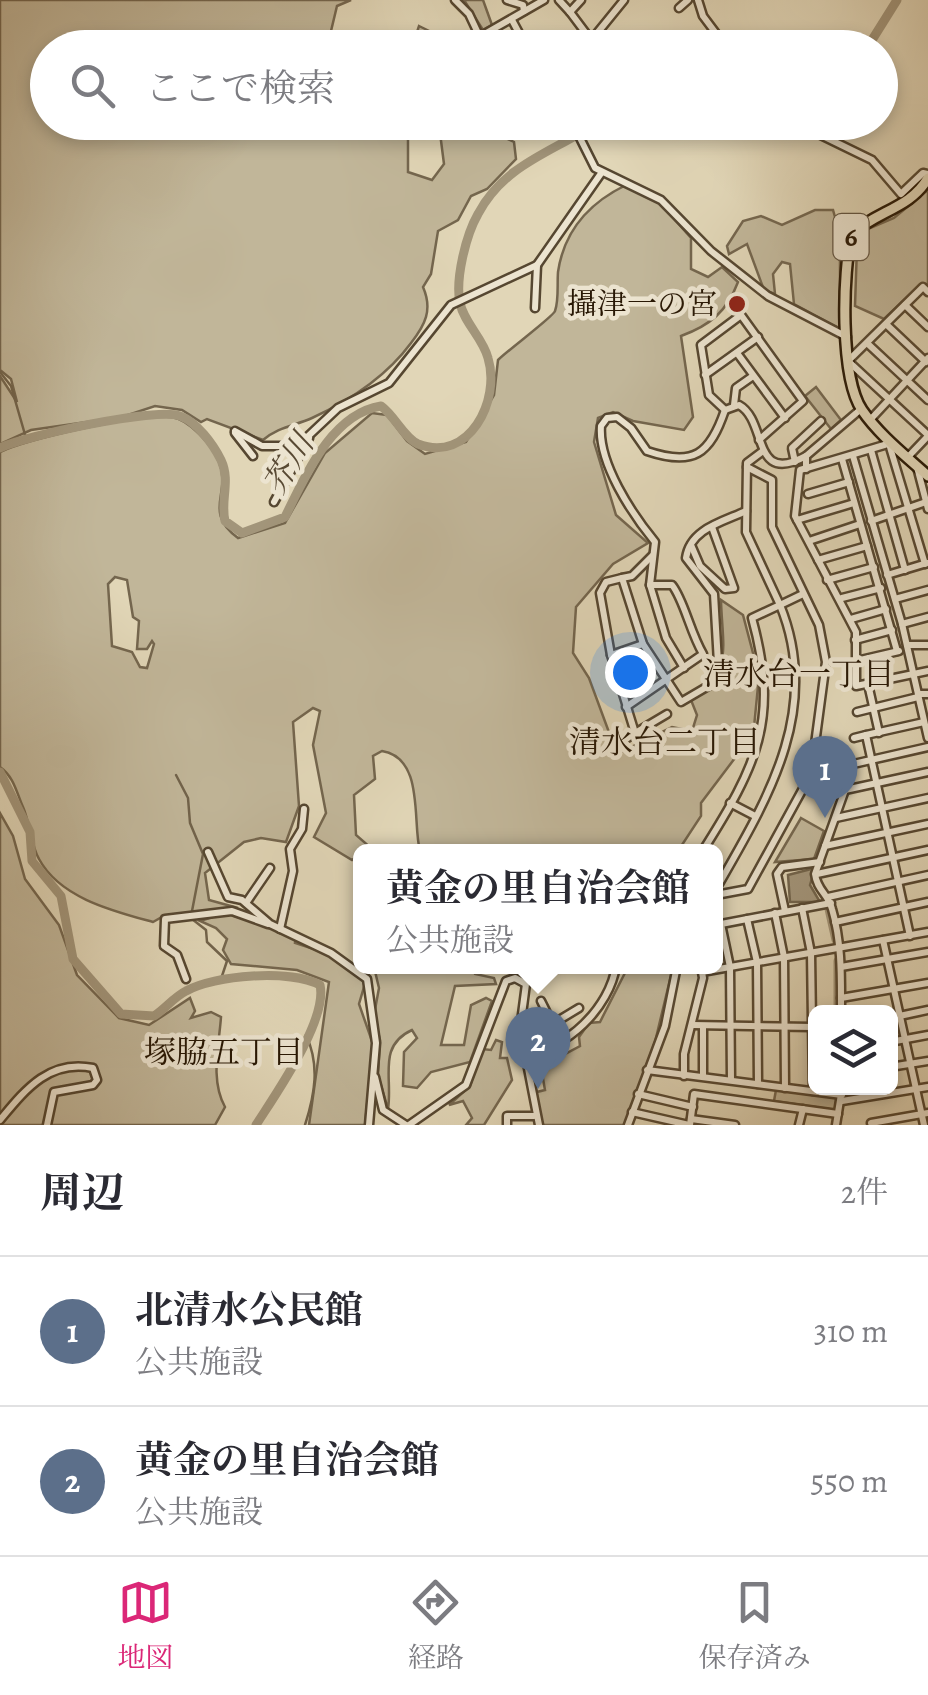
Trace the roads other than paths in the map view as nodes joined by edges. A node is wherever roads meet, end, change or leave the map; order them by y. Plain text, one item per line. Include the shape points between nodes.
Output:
1 (456, 0) edge
2 (507, 0) edge
3 (544, 0) edge
4 (559, 0) edge
5 (581, 0) edge
6 (624, 0) edge
7 (688, 0) edge
8 (698, 0) edge
9 (679, 8) dead end
10 (524, 11) junction
11 (570, 12) junction
12 (512, 20) junction
13 (477, 30) edge
14 (493, 30) edge
15 (517, 30) edge
16 (584, 30) edge
17 (599, 30) edge
18 (714, 30) edge
19 (580, 140) edge
20 (831, 140) edge
21 (602, 172) junction
22 (928, 176) edge
23 (537, 265) junction
24 (928, 292) edge
25 (906, 305) junction
26 (535, 308) dead end
27 (887, 325) junction
28 (928, 327) edge
29 (758, 337) junction
30 (847, 337) junction
31 (868, 344) junction
32 (737, 352) junction
33 (848, 361) junction
34 (927, 361) edge
35 (705, 375) junction
36 (754, 376) junction
37 (907, 380) junction
38 (889, 399) junction
39 (928, 400) edge
40 (734, 406) junction
41 (861, 409) junction
42 (725, 410) junction
43 (784, 418) junction
44 (870, 420) junction
45 (821, 421) dead end
46 (928, 435) edge
47 (310, 436) junction
48 (759, 440) junction
49 (891, 443) junction
50 (871, 450) junction
51 (763, 451) junction
52 (253, 456) dead end
53 (806, 456) junction
54 (853, 456) junction
55 (908, 456) junction
56 (842, 459) junction
57 (795, 462) junction
58 (916, 465) junction
59 (747, 466) junction
60 (806, 469) junction
61 (928, 476) edge
62 (849, 482) junction
63 (808, 494) dead end
64 (274, 502) dead end
65 (854, 503) junction
66 (927, 507) edge
67 (907, 508) junction
68 (746, 510) junction
69 (890, 514) junction
70 (797, 520) junction
71 (871, 520) junction
72 (860, 524) junction
73 (712, 527) junction
74 (809, 540) junction
75 (690, 544) junction
76 (867, 546) junction
77 (653, 554) junction
78 (818, 560) junction
79 (926, 564) edge
80 (874, 567) junction
81 (906, 570) junction
82 (888, 575) junction
83 (622, 578) junction
84 (828, 580) junction
85 (650, 585) junction
86 (880, 588) junction
87 (928, 590) edge
88 (803, 594) junction
89 (842, 598) junction
90 (894, 599) junction
91 (780, 605) junction
92 (886, 609) junction
93 (928, 617) edge
94 (850, 620) junction
95 (902, 624) junction
96 (892, 630) junction
97 (856, 640) junction
98 (644, 644) junction
99 (928, 645) edge
100 (907, 647) junction
101 (897, 651) junction
102 (612, 655) junction
103 (856, 660) junction
104 (654, 662) junction
105 (684, 668) junction
106 (928, 671) edge
107 (912, 672) junction
108 (666, 681) junction
109 (619, 684) junction
110 (868, 684) junction
111 (928, 694) edge
112 (918, 696) junction
113 (626, 706) junction
114 (874, 708) junction
115 (857, 712) dead end
116 (667, 714) dead end
117 (925, 720) edge
118 (635, 733) junction
119 (880, 733) junction
120 (866, 735) junction
121 (854, 738) dead end
122 (928, 738) edge
123 (624, 740) dead end
124 (928, 747) edge
125 (871, 759) junction
126 (928, 772) edge
127 (876, 783) junction
128 (846, 790) junction
129 (928, 798) edge
130 (730, 803) junction
131 (882, 808) junction
132 (304, 809) dead end
133 (755, 816) junction
134 (835, 818) junction
135 (928, 824) edge
136 (887, 833) junction
137 (707, 844) edge
138 (825, 846) junction
139 (928, 850) edge
140 (208, 852) dead end
141 (892, 857) junction
142 (820, 862) junction
143 (270, 868) dead end
144 (816, 874) junction
145 (928, 875) edge
146 (723, 878) edge
147 (898, 882) junction
148 (723, 891) edge
149 (829, 900) junction
150 (928, 902) edge
151 (246, 903) junction
152 (903, 907) junction
153 (802, 908) junction
154 (784, 911) junction
155 (775, 913) junction
156 (748, 919) junction
157 (836, 922) junction
158 (723, 923) edge
159 (271, 924) junction
160 (280, 929) junction
161 (928, 932) edge
162 (910, 936) junction
163 (883, 940) junction
164 (723, 942) edge
165 (841, 948) junction
166 (811, 952) junction
167 (928, 952) edge
168 (784, 957) junction
169 (887, 960) junction
170 (757, 962) junction
171 (730, 967) junction
172 (840, 967) junction
173 (723, 968) edge
174 (353, 972) edge
175 (358, 974) edge
176 (612, 974) edge
177 (675, 974) edge
178 (701, 974) edge
179 (186, 979) dead end
180 (928, 983) edge
181 (894, 990) junction
182 (841, 998) junction
183 (541, 1001) dead end
184 (812, 1005) edge
185 (840, 1005) edge
186 (895, 1005) edge
187 (579, 1008) dead end
188 (928, 1010) edge
189 (898, 1016) edge
190 (898, 1024) edge
191 (553, 1025) junction
192 (694, 1026) junction
193 (703, 1026) junction
194 (731, 1026) junction
195 (758, 1026) junction
196 (785, 1026) junction
197 (808, 1027) edge
198 (928, 1035) edge
199 (904, 1039) junction
200 (898, 1040) edge
201 (520, 1042) junction
202 (525, 1053) junction
203 (928, 1061) edge
204 (909, 1064) junction
205 (898, 1066) edge
206 (647, 1070) junction
207 (374, 1076) junction
208 (684, 1076) junction
209 (703, 1076) junction
210 (732, 1080) junction
211 (758, 1084) junction
212 (928, 1086) edge
213 (785, 1088) junction
214 (916, 1089) junction
215 (808, 1090) edge
216 (898, 1090) edge
217 (638, 1094) junction
218 (842, 1095) edge
219 (692, 1106) junction
220 (803, 1109) junction
221 (632, 1112) junction
222 (924, 1113) edge
223 (838, 1114) junction
224 (534, 1116) junction
225 (504, 1119) edge
226 (0, 1120) edge
227 (690, 1123) edge
228 (871, 1124) edge
229 (47, 1125) edge
230 (369, 1125) edge
231 (408, 1125) edge
232 (539, 1125) edge
233 (628, 1125) edge
234 (736, 1125) edge
235 (798, 1125) edge
236 (836, 1125) edge
237 (858, 1125) edge
238 (924, 1125) edge

1 - 13 street
2 - 10 street
3 - 10 street
4 - 11 street
5 - 11 street
6 - 17 street
7 - 9 street
8 - 18 street
10 - 12 street
11 - 16 street
12 - 14 street
12 - 15 street
19 - 21 street via 590,164
20 - 22 street via 872,160 901,194 923,173
21 - 23 street
21 - 30 street via 661,200 711,252 768,296
22 - 30 main road, 6 via 900,208 852,234
23 - 26 street
23 - 47 street via 454,303 389,383 338,408
24 - 25 street via 922,287
25 - 27 street
25 - 28 street
27 - 31 street
27 - 34 street
29 - 32 street
29 - 35 street via 741,315 701,345
29 - 43 street via 804,400
30 - 33 main road, 6
31 - 33 street
31 - 37 street
32 - 35 street
32 - 36 street
33 - 38 street
33 - 41 main road, 6
34 - 37 street
35 - 42 street via 710,395
36 - 40 street via 736,388
36 - 43 street
37 - 38 street
37 - 39 street
38 - 44 street
38 - 46 street
40 - 42 street
40 - 48 street via 748,410
41 - 44 main road, 6
41 - 53 street
42 - 77 street via 712,446 695,456 651,453 626,422 603,420 602,454 631,513 655,542
43 - 48 street
44 - 49 main road, 6
45 - 57 street via 792,448
46 - 55 street
47 - 52 street via 270,448 235,432
47 - 64 street
48 - 51 street
49 - 50 street
49 - 55 main road, 6
49 - 67 street
50 - 54 street
50 - 69 street
51 - 57 street via 780,464
51 - 59 street
53 - 57 street
53 - 60 street
54 - 56 street
54 - 71 street
55 - 58 main road, 6
56 - 60 street
56 - 62 street
58 - 61 main road, 6
58 - 66 street
59 - 68 street
59 - 88 street via 772,480 772,527
60 - 70 street via 796,478
62 - 63 street
62 - 65 street
65 - 70 street
65 - 72 street
66 - 67 street
67 - 69 street
67 - 79 street
68 - 73 street
68 - 91 street via 748,538
69 - 71 street
69 - 81 street
70 - 74 street
71 - 82 street
72 - 74 street
72 - 76 street
73 - 75 street
73 - 75 street via 734,588 713,580
74 - 78 street
75 - 108 street via 686,558 716,600 716,676 680,702
76 - 78 street
76 - 80 street
77 - 83 street
77 - 85 street
78 - 84 street
79 - 81 street
80 - 84 street
80 - 86 street
81 - 82 street
82 - 90 street
83 - 98 street
83 - 102 street via 606,582 600,593
84 - 89 street
85 - 105 street via 666,638
85 - 105 street via 672,584 703,654
86 - 89 street
86 - 92 street
87 - 90 street
88 - 91 street
88 - 148 street via 820,625 826,662 811,774 748,888
89 - 94 street
90 - 95 street
91 - 130 street via 752,618 766,675 761,724 757,753
91 - 133 street via 796,682 784,763
92 - 94 street
92 - 96 street
93 - 95 street
94 - 97 street
95 - 100 street
96 - 97 street
96 - 101 street
97 - 103 street
98 - 102 street
98 - 104 street
99 - 100 street
100 - 101 street
100 - 107 street
101 - 103 street
102 - 109 street
103 - 110 street via 856,686
104 - 108 street
104 - 109 street
105 - 108 street
106 - 107 street
107 - 110 street
107 - 112 street
108 - 113 street
109 - 113 street
110 - 114 street
111 - 112 street
112 - 114 street
112 - 117 street
113 - 118 street
114 - 115 street
114 - 119 street
116 - 118 street
117 - 119 street
117 - 122 street
118 - 123 street
119 - 120 street
120 - 121 street
120 - 125 street
124 - 125 street
125 - 127 street
125 - 128 street via 849,765
126 - 127 street
127 - 128 street
127 - 131 street
128 - 134 street
129 - 131 street
130 - 133 street
130 - 137 street
131 - 134 street
131 - 136 street
132 - 160 street via 290,849 293,871
133 - 146 street
134 - 138 street
135 - 136 street
136 - 138 street
136 - 141 street
138 - 142 street
139 - 141 street
140 - 151 street via 225,894
141 - 144 street
141 - 147 street
142 - 144 street
142 - 154 street via 782,866 777,874
143 - 151 street
144 - 149 street via 817,888
145 - 147 street
147 - 149 street
147 - 152 street
149 - 153 street
149 - 157 street
150 - 152 street
151 - 159 street
152 - 157 street
152 - 162 street
153 - 154 street
153 - 166 street
154 - 155 street
155 - 156 street
155 - 168 street
156 - 158 street
156 - 170 street
157 - 165 street
159 - 160 street
159 - 179 street via 232,911 165,920 164,946 174,950
160 - 174 street via 331,952
161 - 162 street
162 - 163 street
163 - 165 street
163 - 169 street
164 - 171 street
165 - 166 street
165 - 172 street
166 - 168 street
166 - 184 street
167 - 169 street
168 - 170 street
168 - 196 street
169 - 172 street
169 - 181 street
170 - 171 street
170 - 195 street
171 - 173 street
171 - 194 street
172 - 182 street
175 - 207 street via 367,979
176 - 202 street via 571,1036
177 - 206 street
178 - 192 street
180 - 181 street
181 - 182 street
181 - 186 street
182 - 185 street
183 - 191 street
187 - 191 street
188 - 189 street
190 - 199 street
191 - 201 street
192 - 193 street
192 - 208 street
193 - 194 street
193 - 209 street
194 - 195 street
194 - 210 street
195 - 196 street
195 - 211 street
196 - 197 street
196 - 213 street
198 - 199 street
199 - 200 street
199 - 204 street
201 - 202 street
201 - 231 street via 526,984 509,978 466,1085
202 - 224 street
203 - 204 street
204 - 205 street
204 - 214 street
206 - 208 street
206 - 217 street
207 - 230 street
207 - 231 street via 383,1110
208 - 209 street
209 - 210 street
210 - 211 street
211 - 213 street
212 - 214 street
213 - 215 street
214 - 216 street
214 - 222 street
217 - 219 street
217 - 221 street
218 - 223 street
219 - 220 street via 694,1094
219 - 227 street
220 - 223 street
220 - 235 street
221 - 227 street
221 - 233 street
222 - 228 street
222 - 238 street
223 - 236 street
224 - 225 street
224 - 232 street
226 - 229 street via 38,1078 94,1068 93,1085 54,1092
227 - 234 street
228 - 237 street

